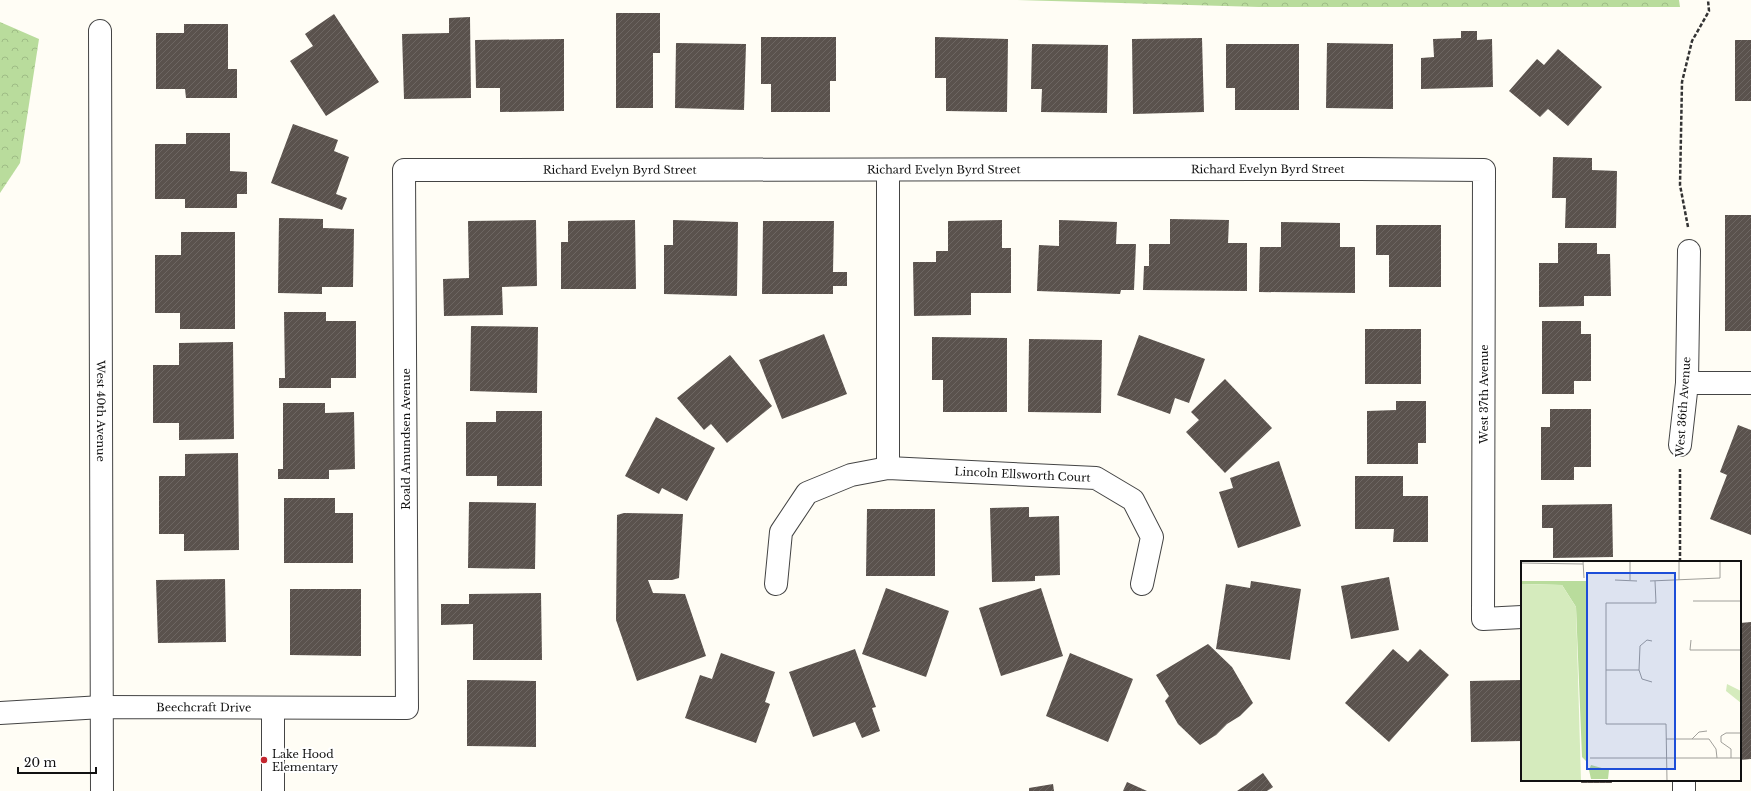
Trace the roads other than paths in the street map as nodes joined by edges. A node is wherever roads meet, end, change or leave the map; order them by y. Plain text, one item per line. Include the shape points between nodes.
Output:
1 (100, 31) dead end
2 (404, 170) joint
3 (888, 170) junction
4 (1484, 170) joint
5 (1689, 251) road end
6 (1686, 383) junction
7 (1751, 383) edge
8 (1680, 446) road end
9 (888, 468) junction
10 (776, 584) dead end
11 (1142, 584) dead end
12 (1521, 618) edge
13 (102, 707) junction
14 (273, 708) junction
15 (407, 708) joint
16 (0, 713) edge
17 (102, 791) edge
18 (273, 791) edge

1 - 13 street, West 40th Avenue
2 - 3 street, Richard Evelyn Byrd Street
2 - 15 street, Roald Amundsen Avenue
3 - 4 street, Richard Evelyn Byrd Street
3 - 9 street
4 - 12 street, West 37th Avenue via 1483,619
5 - 6 street, West 36th Avenue
6 - 7 street
6 - 8 street, West 36th Avenue
9 - 10 street, Lincoln Ellsworth Court via 851,475 806,493 781,532
9 - 11 street, Lincoln Ellsworth Court via 1096,478 1133,500 1152,537
13 - 14 street, Beechcraft Drive
13 - 16 street, Beechcraft Drive
13 - 17 street, West 40th Avenue
14 - 15 street, Beechcraft Drive
14 - 18 street

